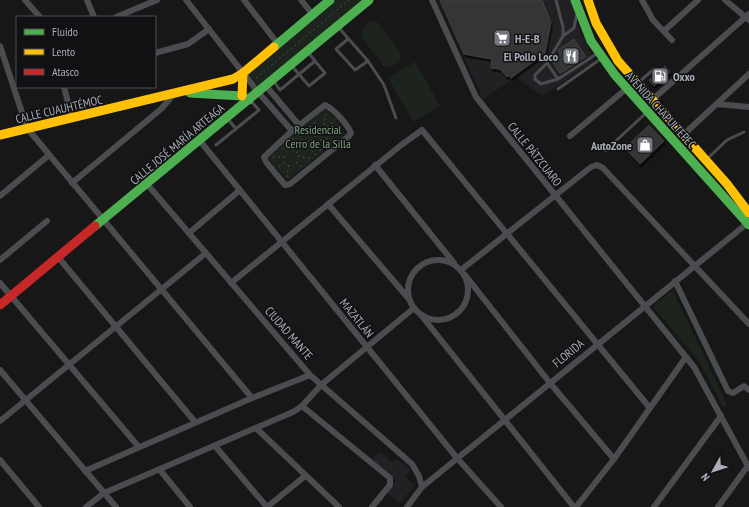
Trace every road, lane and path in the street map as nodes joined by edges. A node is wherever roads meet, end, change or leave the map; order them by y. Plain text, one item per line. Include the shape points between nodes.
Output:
1 (25, 0) edge
2 (87, 0) edge
3 (157, 0) edge
4 (186, 0) edge
5 (244, 0) edge
6 (301, 0) edge
7 (330, 0) edge
8 (349, 0) edge
9 (369, 0) edge
10 (432, 0) edge
11 (556, 0) edge
12 (575, 0) edge
13 (642, 0) edge
14 (698, 0) edge
15 (725, 0) edge
16 (586, 2) edge
17 (142, 3) edge
18 (578, 10) junction
19 (313, 15) junction
20 (39, 16) edge
21 (94, 16) edge
22 (118, 16) edge
23 (748, 17) edge
24 (337, 26) junction
25 (209, 30) junction
26 (664, 31) junction
27 (563, 36) junction
28 (348, 39) junction
29 (672, 40) dead end
30 (278, 44) junction
31 (0, 46) edge
32 (307, 51) junction
33 (156, 52) edge
34 (600, 55) junction
35 (315, 61) junction
36 (368, 61) junction
37 (547, 63) junction
38 (291, 65) junction
39 (628, 72) junction
40 (243, 73) junction
41 (299, 74) junction
42 (749, 74) edge
43 (558, 79) junction
44 (273, 80) junction
45 (251, 82) junction
46 (638, 84) junction
47 (670, 84) junction
48 (623, 85) junction
49 (64, 88) edge
50 (262, 89) junction
51 (558, 89) dead end
52 (177, 93) junction
53 (246, 98) junction
54 (652, 100) junction
55 (717, 104) junction
56 (327, 105) junction
57 (749, 107) edge
58 (647, 112) junction
59 (72, 118) junction
60 (227, 118) junction
61 (339, 118) junction
62 (396, 118) dead end
63 (324, 125) dead end
64 (327, 127) dead end
65 (27, 128) junction
66 (236, 128) junction
67 (295, 129) junction
68 (315, 132) dead end
69 (329, 132) dead end
70 (744, 132) dead end
71 (351, 133) junction
72 (0, 135) edge
73 (683, 135) junction
74 (316, 136) dead end
75 (570, 136) dead end
76 (321, 139) dead end
77 (200, 141) junction
78 (307, 144) junction
79 (216, 145) dead end
80 (293, 150) dead end
81 (605, 151) dead end
82 (296, 153) dead end
83 (49, 155) junction
84 (298, 156) dead end
85 (264, 157) junction
86 (285, 158) dead end
87 (320, 160) junction
88 (706, 160) junction
89 (286, 161) dead end
90 (289, 163) dead end
91 (375, 166) junction
92 (274, 172) junction
93 (72, 183) junction
94 (147, 184) junction
95 (288, 186) junction
96 (240, 190) junction
97 (0, 196) edge
98 (554, 196) junction
99 (328, 204) junction
100 (749, 213) edge
101 (103, 220) junction
102 (47, 221) dead end
103 (748, 224) edge
104 (189, 233) junction
105 (508, 234) junction
106 (281, 241) junction
107 (206, 253) junction
108 (58, 257) junction
109 (0, 260) edge
110 (455, 265) junction
111 (694, 266) junction
112 (463, 273) junction
113 (675, 281) junction
114 (0, 282) edge
115 (231, 283) junction
116 (161, 290) junction
117 (11, 296) junction
118 (409, 299) junction
119 (0, 305) edge
120 (645, 305) junction
121 (414, 308) junction
122 (421, 315) junction
123 (749, 324) edge
124 (116, 327) junction
125 (597, 343) junction
126 (366, 347) junction
127 (686, 357) junction
128 (69, 365) junction
129 (0, 370) edge
130 (310, 375) junction
131 (550, 383) junction
132 (321, 385) junction
133 (749, 390) edge
134 (252, 398) junction
135 (26, 400) junction
136 (302, 406) junction
137 (649, 407) junction
138 (721, 416) junction
139 (0, 421) edge
140 (504, 421) junction
141 (195, 422) junction
142 (256, 428) junction
143 (138, 446) junction
144 (215, 446) junction
145 (457, 458) junction
146 (614, 459) junction
147 (0, 460) edge
148 (748, 467) edge
149 (160, 470) junction
150 (85, 471) junction
151 (305, 476) junction
152 (422, 487) junction
153 (104, 493) junction
154 (39, 507) edge
155 (86, 507) edge
156 (116, 507) edge
157 (190, 507) edge
158 (267, 507) edge
159 (339, 507) edge
160 (372, 507) edge
161 (407, 507) edge
162 (501, 507) edge
163 (575, 507) edge
164 (654, 507) edge
165 (718, 507) edge

1 - 20 street
2 - 21 street
3 - 17 street
4 - 25 street
5 - 30 street
6 - 19 street
7 - 19 street
8 - 45 path
9 - 24 street, CALLE JOSÉ MARÍA ARTEAGA
10 - 98 street, CALLE PÁTZCUARO via 476,97
11 - 27 lane
12 - 18 street, AVENIDA CHAPULTEPEC
13 - 26 street
14 - 26 street
15 - 23 street
16 - 39 street, AVENIDA CHAPULTEPEC via 603,38
17 - 22 street
18 - 27 lane via 574,28
18 - 34 street, AVENIDA CHAPULTEPEC
19 - 30 street, CALLE CUAUHTÉMOC
23 - 47 street
24 - 28 lane
24 - 32 street, CALLE JOSÉ MARÍA ARTEAGA
25 - 33 street via 188,44
25 - 40 street
26 - 29 street
27 - 37 lane
28 - 36 lane
28 - 36 lane via 336,49 355,70
30 - 40 street, CALLE CUAUHTÉMOC
31 - 65 street
32 - 35 lane
32 - 38 street, CALLE JOSÉ MARÍA ARTEAGA
34 - 43 lane
34 - 48 street, AVENIDA CHAPULTEPEC
34 - 51 lane
35 - 41 lane
35 - 41 lane via 325,73 309,86
36 - 62 lane via 384,85
37 - 43 lane
37 - 43 lane via 535,75 535,79 541,84
38 - 41 lane
38 - 44 street, CALLE JOSÉ MARÍA ARTEAGA
39 - 46 street, AVENIDA CHAPULTEPEC
39 - 48 street
40 - 45 street
40 - 52 street, CALLE CUAUHTÉMOC via 233,79
40 - 53 street
41 - 44 lane via 280,90
42 - 55 street
44 - 50 street, CALLE JOSÉ MARÍA ARTEAGA
45 - 50 street
46 - 47 lane via 654,69
46 - 54 street, AVENIDA CHAPULTEPEC
47 - 54 street
48 - 54 street via 635,88
48 - 58 street, AVENIDA CHAPULTEPEC
48 - 75 street
49 - 59 street
50 - 53 street, CALLE JOSÉ MARÍA ARTEAGA
50 - 67 street
52 - 53 street
52 - 59 street, CALLE CUAUHTÉMOC
52 - 93 street
53 - 60 street, CALLE JOSÉ MARÍA ARTEAGA
53 - 66 lane via 259,110
54 - 73 street, AVENIDA CHAPULTEPEC
55 - 57 street
55 - 73 street
56 - 61 street
56 - 63 path
56 - 67 street
58 - 81 lane
58 - 103 street, AVENIDA CHAPULTEPEC
59 - 65 street, CALLE CUAUHTÉMOC
60 - 66 lane
60 - 77 street, CALLE JOSÉ MARÍA ARTEAGA
61 - 64 path
61 - 71 street
65 - 72 street, CALLE CUAUHTÉMOC
65 - 83 street
66 - 79 lane
67 - 68 path
67 - 78 path
67 - 80 path
67 - 85 street
69 - 71 path
70 - 88 lane via 727,140
71 - 87 street
73 - 88 street, AVENIDA CHAPULTEPEC
74 - 78 path
76 - 87 path
77 - 94 street, CALLE JOSÉ MARÍA ARTEAGA
77 - 96 street, MAZATLÁN
78 - 82 path
78 - 87 path
83 - 93 street
83 - 97 street
84 - 87 path
85 - 86 path
85 - 92 street
87 - 95 street
88 - 100 street, AVENIDA CHAPULTEPEC
89 - 92 path
90 - 95 path
91 - 99 street
91 - 105 street via 422,130
91 - 110 street
92 - 95 street
93 - 101 street
94 - 101 street, CALLE JOSÉ MARÍA ARTEAGA
94 - 104 street, CIUDAD MANTE
96 - 104 street
96 - 106 street, MAZATLÁN
98 - 105 street
98 - 111 street via 597,165 603,168
98 - 120 street, CALLE PÁTZCUARO
99 - 106 street
99 - 118 street
101 - 108 street, CALLE JOSÉ MARÍA ARTEAGA
101 - 116 street
102 - 109 street
103 - 111 street, FLORIDA
104 - 107 street, CIUDAD MANTE
105 - 112 street
105 - 125 street
106 - 115 street
106 - 126 street, MAZATLÁN
107 - 115 street, CIUDAD MANTE
107 - 116 street
108 - 117 street, CALLE JOSÉ MARÍA ARTEAGA
108 - 124 street
110 - 112 street
110 - 118 street via 437,260 420,266 409,281
111 - 113 street, FLORIDA
111 - 123 street
112 - 122 street via 469,291 464,307 459,313 444,320 432,320
112 - 131 street
113 - 120 street, FLORIDA
113 - 133 street via 728,391 733,393 744,386
114 - 117 street
115 - 130 street, CIUDAD MANTE
116 - 124 street
116 - 134 street
117 - 119 street, CALLE JOSÉ MARÍA ARTEAGA
117 - 128 street
118 - 121 street
120 - 125 street, FLORIDA
120 - 127 street, CALLE PÁTZCUARO
121 - 122 street
121 - 126 street
122 - 140 street
124 - 128 street
124 - 141 street
125 - 131 street, FLORIDA
125 - 137 street
126 - 132 street
126 - 145 street, MAZATLÁN
127 - 137 street
127 - 138 street, CALLE PÁTZCUARO
128 - 135 street
128 - 143 street
129 - 135 street
130 - 132 street, CIUDAD MANTE
130 - 134 street
131 - 140 street, FLORIDA
131 - 146 street
132 - 136 street
132 - 152 street, CIUDAD MANTE via 412,464
134 - 141 street
135 - 139 street
135 - 150 street
136 - 142 street
136 - 160 street via 390,478 390,485
137 - 146 street
138 - 148 street, CALLE PÁTZCUARO
138 - 164 street
140 - 145 street, FLORIDA
140 - 163 street
141 - 143 street
142 - 144 street
142 - 151 street
143 - 150 street
144 - 149 street
144 - 158 street
145 - 152 street, FLORIDA
145 - 162 street, MAZATLÁN
146 - 163 street
147 - 154 street
148 - 165 street
149 - 153 street
149 - 157 street
150 - 153 street
151 - 158 street
151 - 159 street
152 - 161 street, FLORIDA
153 - 155 street
153 - 156 street

